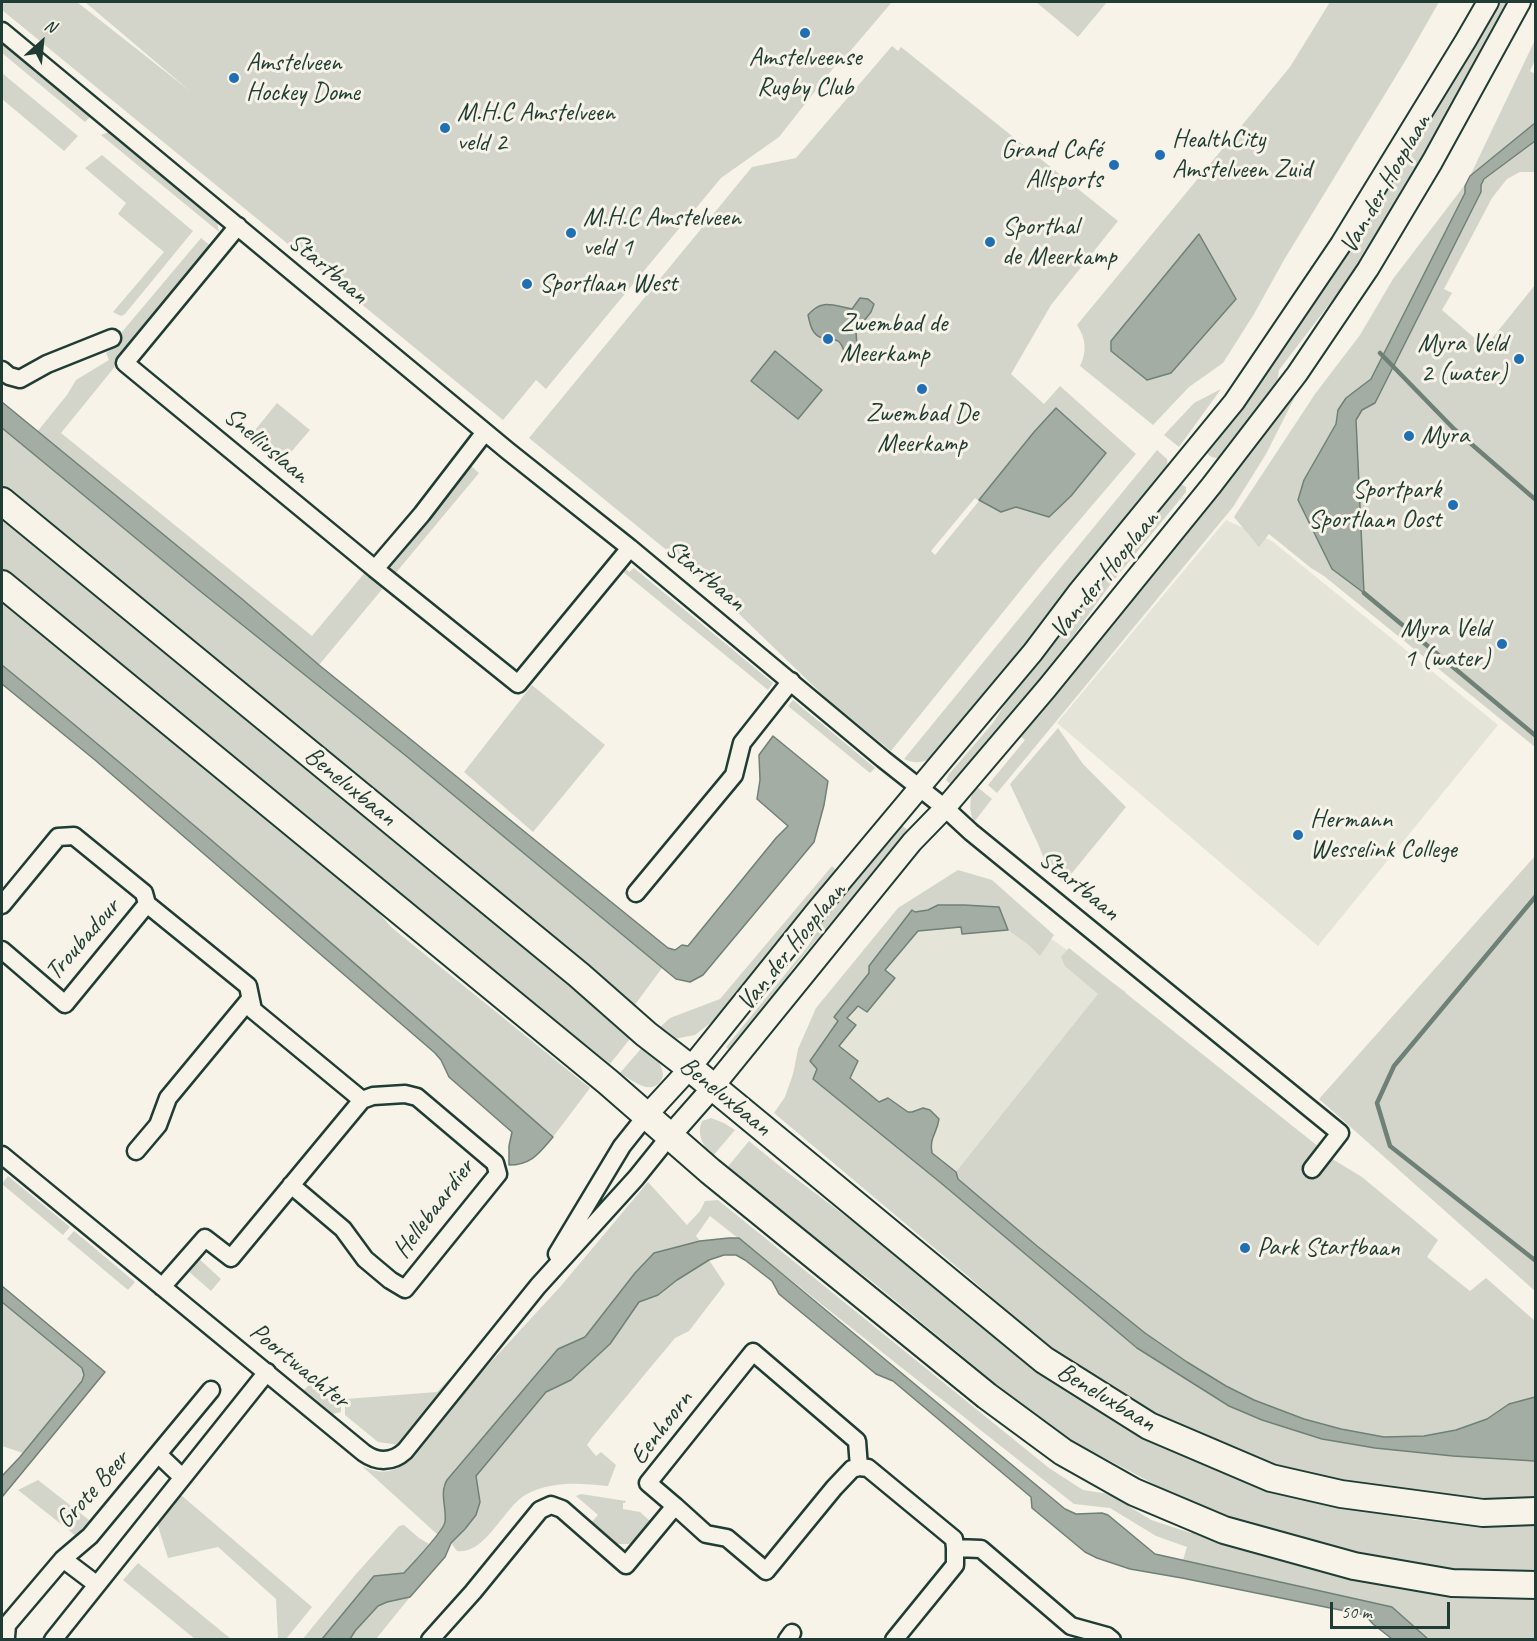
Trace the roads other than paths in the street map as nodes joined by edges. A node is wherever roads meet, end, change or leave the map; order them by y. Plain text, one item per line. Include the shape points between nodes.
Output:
1 (1488, 2) edge
2 (1520, 2) edge
3 (2, 31) edge
4 (238, 226) junction
5 (112, 338) dead end
6 (2, 370) edge
7 (485, 432) junction
8 (2, 501) edge
9 (630, 548) junction
10 (375, 569) junction
11 (2, 584) edge
12 (791, 681) junction
13 (920, 788) junction
14 (945, 808) junction
15 (636, 893) dead end
16 (147, 904) junction
17 (2, 905) edge
18 (2, 950) edge
19 (250, 999) junction
20 (690, 1068) junction
21 (713, 1087) junction
22 (362, 1100) junction
23 (646, 1116) junction
24 (669, 1137) junction
25 (136, 1151) dead end
26 (2, 1155) edge
27 (1312, 1169) dead end
28 (291, 1185) junction
29 (538, 1286) junction
30 (162, 1287) junction
31 (267, 1372) junction
32 (211, 1390) dead end
33 (159, 1455) junction
34 (859, 1467) junction
35 (182, 1477) junction
36 (675, 1506) junction
37 (1536, 1511) edge
38 (955, 1548) junction
39 (63, 1559) junction
40 (96, 1584) junction
41 (1536, 1585) edge
42 (6, 1632) edge
43 (1086, 1636) edge
44 (52, 1640) edge
45 (430, 1640) edge
46 (894, 1640) edge
47 (1112, 1640) edge

1 - 13 street, Van der Hooplaan via 1341,244 1234,402
2 - 14 street, Van der Hooplaan via 1374,260 1297,374 1211,486
3 - 4 street, Startbaan
4 - 7 street, Startbaan
4 - 10 street, Snelliuslaan via 125,363
5 - 6 street via 20,379
7 - 9 street, Startbaan
7 - 10 street
8 - 20 main road, Beneluxbaan
9 - 10 street via 518,684
9 - 12 street, Startbaan
11 - 23 main road
12 - 13 street, Startbaan
12 - 15 street via 742,743 734,775
13 - 14 street, Startbaan
13 - 20 street, Van der Hooplaan
14 - 21 street, Van der Hooplaan via 912,842
14 - 27 street, Startbaan via 1340,1133
16 - 17 street, Troubadour via 144,893 74,836 58,837
16 - 18 street, Troubadour via 65,1004
16 - 19 street, Troubadour via 248,986
19 - 22 street, Troubadour via 253,1010
19 - 25 street via 168,1098 158,1125
20 - 21 main road, Beneluxbaan
20 - 23 street, Van der Hooplaan
21 - 24 street, Van der Hooplaan
21 - 37 main road, Beneluxbaan via 1044,1360 1149,1426 1271,1478 1341,1494 1483,1513
22 - 28 street
22 - 28 street, Hellebaardier via 405,1094 417,1097 495,1163 498,1174 405,1289 365,1259 343,1229
23 - 24 main road
23 - 29 street, Poortwachter via 622,1146
24 - 29 street, Poortwachter
24 - 41 main road via 987,1396 1063,1452 1134,1492 1224,1530 1354,1566 1452,1583
26 - 30 street, Poortwachter
28 - 30 street via 231,1258 205,1238
29 - 31 street, Poortwachter via 405,1451 395,1458 382,1460 364,1453
30 - 31 street, Poortwachter
31 - 35 street
32 - 33 street, Grote Beer
33 - 35 street, Grote Beer
33 - 39 street, Grote Beer via 90,1536
34 - 36 street via 834,1488 766,1571 727,1538 706,1534
34 - 36 street, Eenhoorn via 857,1441 753,1352 648,1483
34 - 38 street via 868,1468 954,1539
35 - 40 street
36 - 45 street via 626,1565 562,1509 551,1505 540,1510
38 - 43 street via 981,1549
38 - 46 street via 955,1565
39 - 40 street, Grote Beer
39 - 42 street, Grote Beer
40 - 44 street
43 - 47 street via 1107,1636

